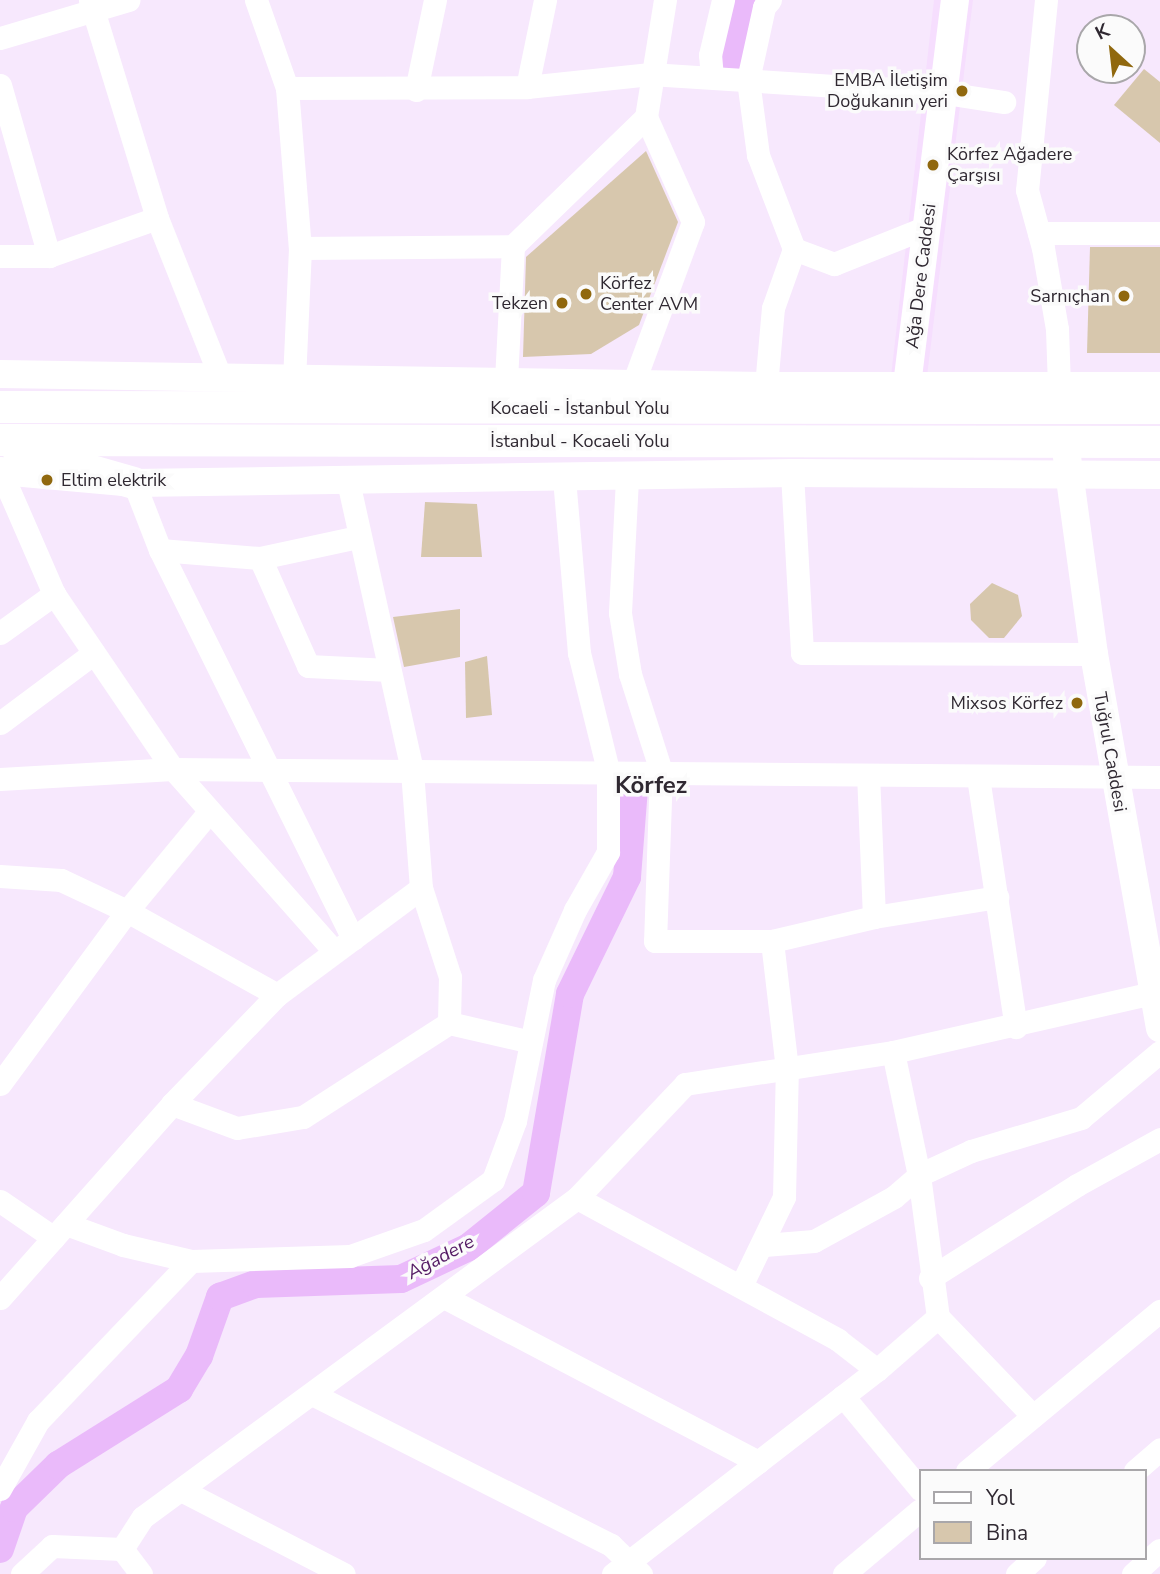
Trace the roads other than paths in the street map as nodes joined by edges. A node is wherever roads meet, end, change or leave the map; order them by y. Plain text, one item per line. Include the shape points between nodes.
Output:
1 (128, 0) edge
2 (256, 0) edge
3 (435, 0) edge
4 (545, 0) edge
5 (665, 0) edge
6 (723, 0) edge
7 (771, 0) edge
8 (955, 0) edge
9 (1046, 0) edge
10 (91, 5) edge
11 (0, 38) edge
12 (650, 74) junction
13 (712, 77) junction
14 (748, 80) junction
15 (0, 85) edge
16 (527, 87) junction
17 (287, 88) junction
18 (416, 90) junction
19 (945, 93) junction
20 (1055, 107) dead end
21 (646, 117) junction
22 (158, 218) junction
23 (927, 227) junction
24 (1040, 233) junction
25 (1160, 233) edge
26 (513, 246) junction
27 (300, 248) junction
28 (794, 249) junction
29 (0, 256) edge
30 (49, 256) junction
31 (0, 374) edge
32 (221, 379) junction
33 (294, 379) junction
34 (506, 380) junction
35 (633, 384) junction
36 (907, 385) junction
37 (766, 386) junction
38 (1160, 386) edge
39 (1071, 387) junction
40 (0, 407) edge
41 (1160, 408) edge
42 (1160, 442) edge
43 (0, 457) edge
44 (780, 474) junction
45 (1081, 475) junction
46 (1160, 475) edge
47 (564, 477) junction
48 (627, 479) junction
49 (348, 481) junction
50 (134, 483) junction
51 (358, 537) junction
52 (160, 550) junction
53 (260, 558) junction
54 (54, 594) junction
55 (0, 633) edge
56 (94, 653) junction
57 (1094, 654) junction
58 (389, 670) junction
59 (0, 723) edge
60 (173, 769) junction
61 (266, 769) junction
62 (412, 770) junction
63 (608, 770) junction
64 (662, 771) junction
65 (869, 776) junction
66 (978, 777) junction
67 (1160, 777) edge
68 (1114, 778) junction
69 (0, 779) edge
70 (209, 813) junction
71 (0, 876) edge
72 (422, 888) junction
73 (997, 897) junction
74 (127, 911) junction
75 (874, 917) junction
76 (772, 940) junction
77 (343, 945) junction
78 (1152, 993) junction
79 (277, 995) junction
80 (449, 1023) junction
81 (1016, 1027) junction
82 (1160, 1028) edge
83 (531, 1042) junction
84 (893, 1052) junction
85 (1160, 1052) edge
86 (787, 1069) junction
87 (0, 1084) edge
88 (172, 1104) junction
89 (1160, 1139) edge
90 (919, 1175) junction
91 (577, 1198) junction
92 (0, 1201) edge
93 (60, 1231) junction
94 (764, 1245) junction
95 (191, 1261) junction
96 (930, 1278) junction
97 (741, 1286) junction
98 (444, 1297) junction
99 (0, 1298) edge
100 (1160, 1311) edge
101 (938, 1317) junction
102 (877, 1370) junction
103 (312, 1394) junction
104 (843, 1396) junction
105 (1033, 1416) junction
106 (1160, 1449) edge
107 (758, 1462) junction
108 (969, 1469) edge
109 (1137, 1469) edge
110 (918, 1487) edge
111 (0, 1489) edge
112 (181, 1490) junction
113 (918, 1512) edge
114 (122, 1549) junction
115 (1160, 1550) edge
116 (1033, 1560) edge
117 (629, 1569) edge
118 (22, 1574) edge
119 (141, 1574) edge
120 (344, 1574) edge
121 (844, 1574) edge
122 (1017, 1574) edge
123 (1133, 1574) edge

1 - 10 street
2 - 17 street
3 - 18 street
4 - 16 street
5 - 12 street
6 - 13 street via 710,55
7 - 14 street via 764,7
8 - 19 main road, Ağa Dere Caddesi
9 - 24 street via 1027,190
10 - 11 street
10 - 22 street
12 - 13 street
12 - 16 street
12 - 21 street
13 - 14 street
14 - 19 street
14 - 28 street via 758,155
15 - 30 street
16 - 18 street
17 - 18 street
17 - 27 street
19 - 20 street
19 - 23 main road, Ağa Dere Caddesi
21 - 26 street
21 - 35 street via 693,222
22 - 30 street
22 - 32 street
23 - 28 street via 834,264
23 - 36 main road, Ağa Dere Caddesi
24 - 25 street
24 - 39 street
26 - 27 street
26 - 34 street
27 - 33 street
28 - 37 street via 773,308
29 - 30 street
31 - 32 main road
32 - 33 main road
33 - 34 main road
34 - 35 main road
35 - 37 main road
36 - 37 main road
36 - 39 main road
37 - 44 main road
38 - 39 main road
39 - 45 main road, Tuğrul Caddesi
40 - 41 highway, Kocaeli - İstanbul Yolu
42 - 43 highway, İstanbul - Kocaeli Yolu via 315,439
43 - 50 highway
43 - 54 street
44 - 45 main road
44 - 48 main road
44 - 57 street via 802,653
45 - 46 main road
45 - 57 main road, Tuğrul Caddesi
47 - 48 main road
47 - 49 main road
47 - 63 street via 579,653
48 - 64 street via 620,613 629,674
49 - 50 main road
49 - 51 street
50 - 52 street
51 - 53 street
51 - 58 street
52 - 53 street
52 - 61 street
53 - 58 street via 308,666
54 - 55 street
54 - 56 street
56 - 59 street
56 - 60 street
57 - 68 main road, Tuğrul Caddesi
58 - 62 street
60 - 61 street
60 - 69 street
60 - 70 street
61 - 62 street
61 - 77 street
62 - 63 street
62 - 72 street
63 - 64 street
63 - 83 street via 608,852 575,909 544,980
64 - 65 street
64 - 76 street via 654,941
65 - 66 street
65 - 75 street
66 - 68 street
66 - 73 street
67 - 68 street
68 - 78 main road, Tuğrul Caddesi
70 - 74 street
70 - 77 street
71 - 74 street via 61,880
72 - 77 street
72 - 80 street via 450,977
73 - 75 street
73 - 81 street
74 - 79 street
74 - 87 street
75 - 76 street
76 - 86 street
77 - 79 street
78 - 81 street
78 - 82 main road, Tuğrul Caddesi
79 - 88 street
80 - 83 street
80 - 88 street via 303,1117 237,1128
81 - 84 street
83 - 95 street via 515,1121 494,1180 424,1230 350,1256
84 - 86 street
84 - 90 street
85 - 90 street via 1081,1118 971,1151
86 - 91 street via 685,1084
86 - 94 street via 784,1198
88 - 93 street
89 - 96 street via 1077,1185
90 - 94 street via 894,1197 814,1241
90 - 96 street
91 - 97 street
91 - 98 street
92 - 93 street
93 - 95 street
93 - 99 street
94 - 97 street
95 - 111 street via 38,1421
96 - 101 street
97 - 102 street via 838,1340
98 - 103 street
98 - 107 street
100 - 105 street
101 - 102 street
101 - 105 street
102 - 104 street
103 - 112 street
103 - 117 street via 611,1545
104 - 107 street
104 - 110 street
105 - 108 street
106 - 109 street
107 - 117 street
112 - 114 street via 144,1517
112 - 120 street
113 - 121 street
114 - 118 street via 52,1546
114 - 119 street
115 - 123 street
116 - 122 street

